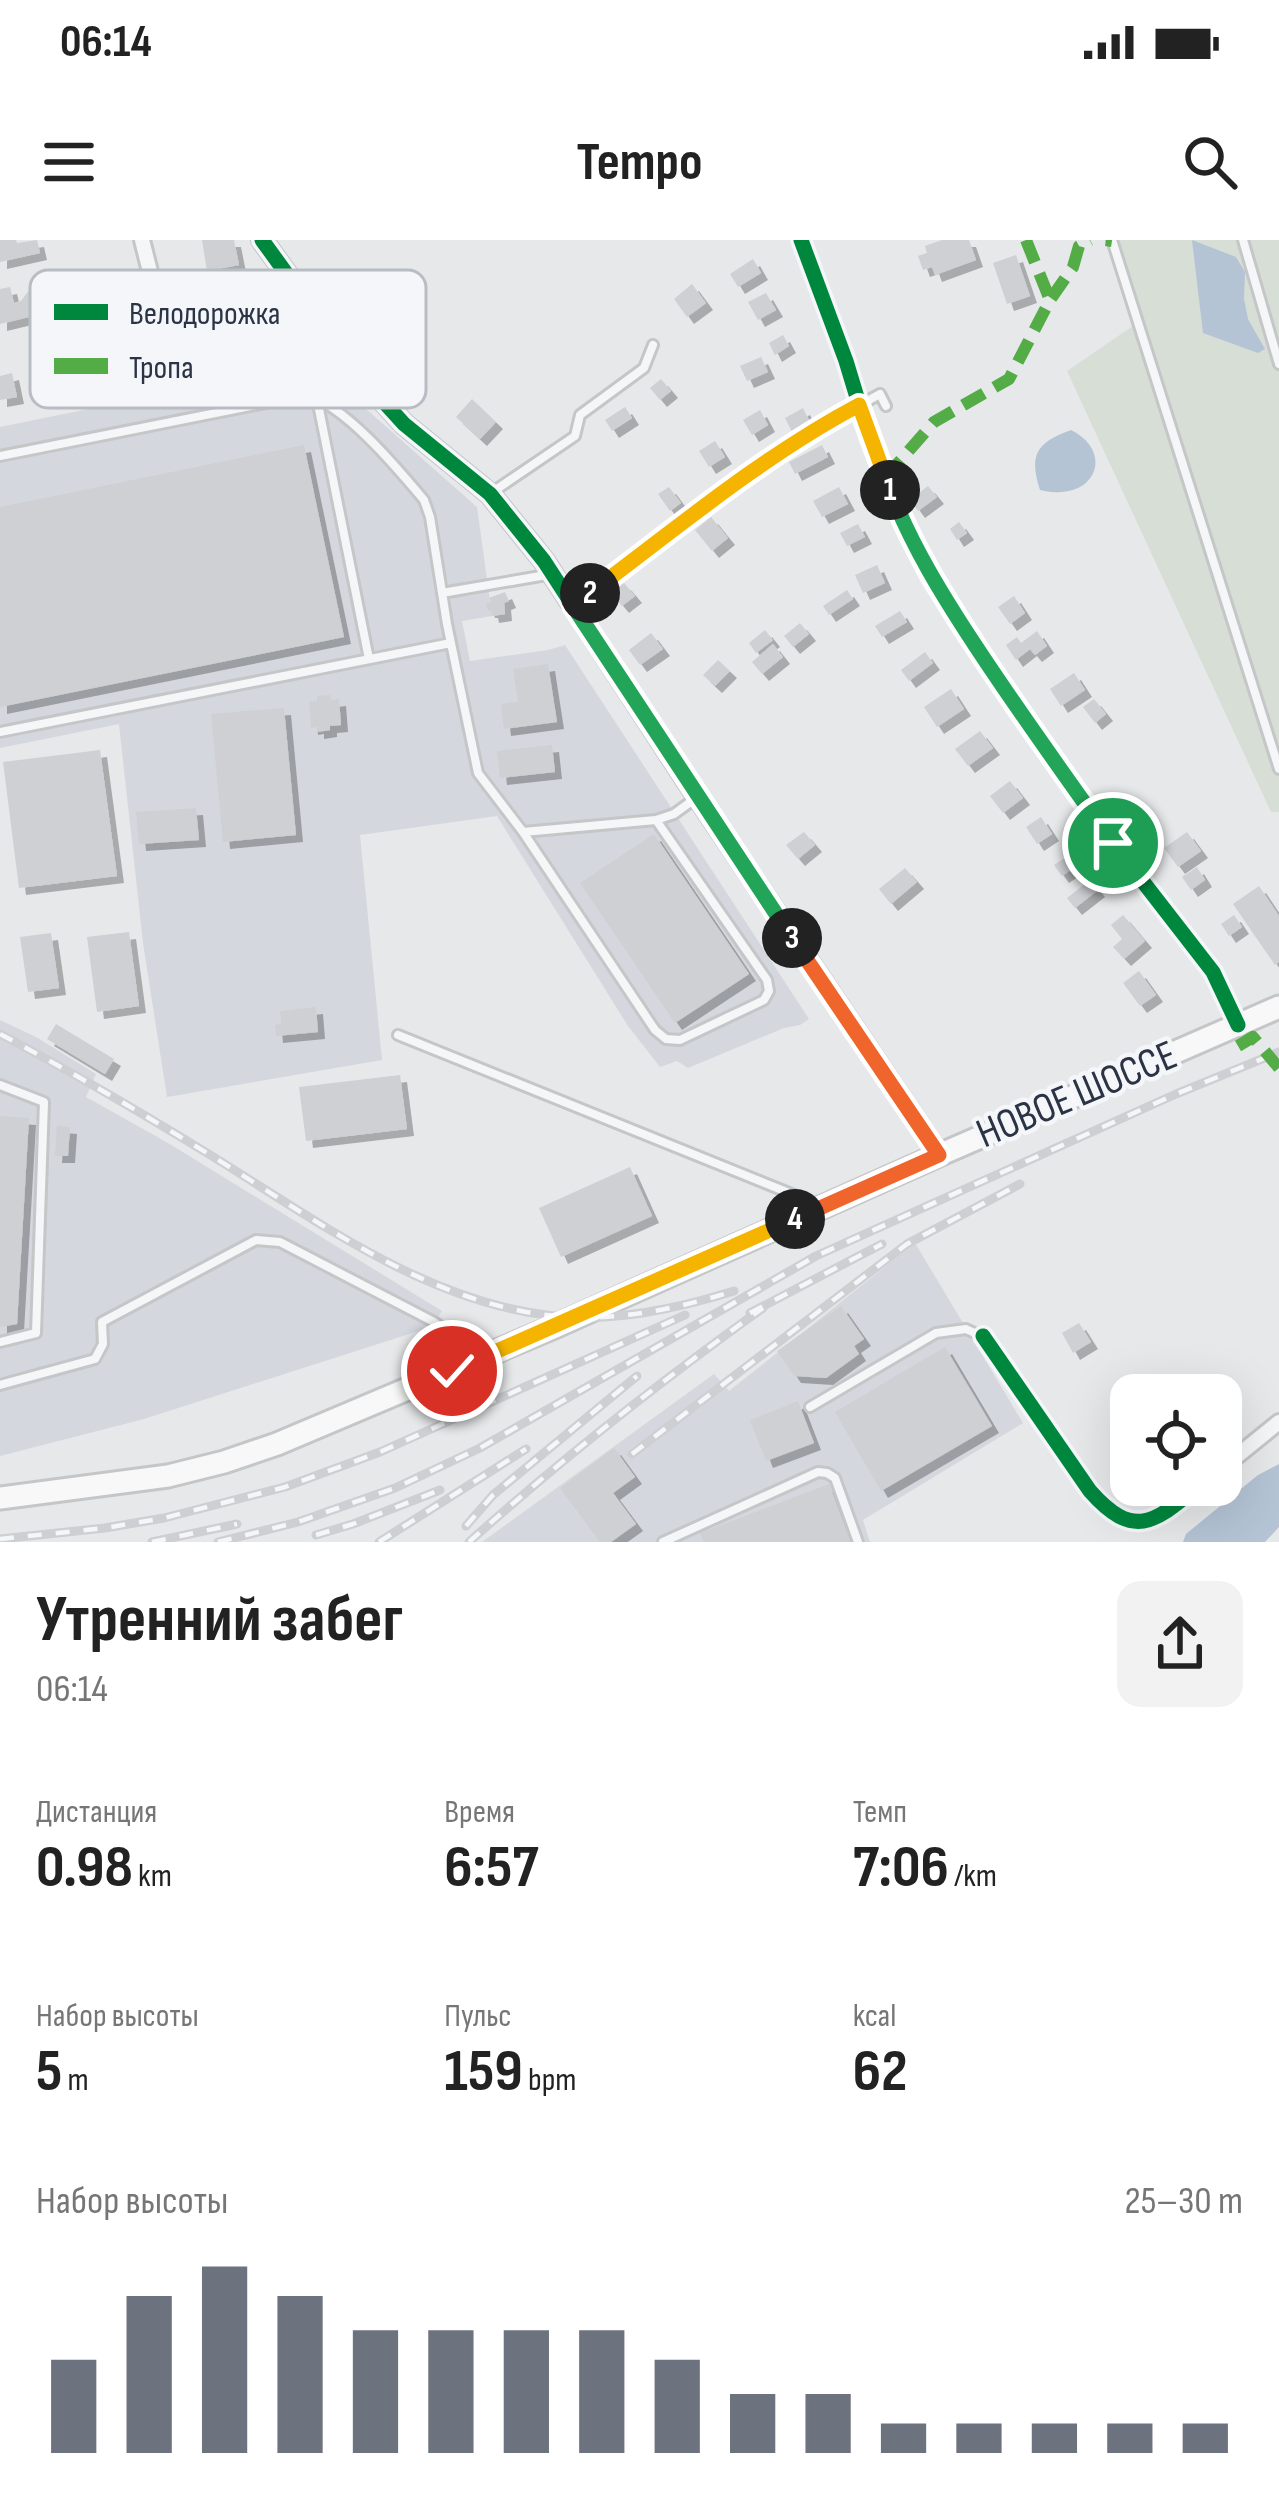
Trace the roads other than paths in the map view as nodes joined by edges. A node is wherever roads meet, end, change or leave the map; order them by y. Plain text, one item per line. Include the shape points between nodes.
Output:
1 (142, 240) edge
2 (262, 240) edge
3 (801, 240) edge
4 (1112, 240) edge
5 (1243, 240) edge
6 (150, 270) edge
7 (284, 270) edge
8 (653, 345) dead end
9 (1279, 364) edge
10 (859, 405) junction
11 (886, 406) dead end
12 (239, 408) edge
13 (319, 408) edge
14 (332, 408) edge
15 (389, 408) edge
16 (0, 456) edge
17 (490, 494) junction
18 (553, 574) junction
19 (442, 593) junction
20 (573, 606) junction
21 (451, 643) junction
22 (369, 659) junction
23 (0, 732) edge
24 (1279, 769) edge
25 (698, 797) junction
26 (656, 820) junction
27 (523, 832) junction
28 (1279, 1007) edge
29 (1238, 1025) junction
30 (398, 1035) dead end
31 (0, 1085) edge
32 (939, 1155) junction
33 (822, 1207) junction
34 (982, 1336) joint
35 (0, 1342) edge
36 (482, 1358) junction
37 (0, 1384) edge
38 (811, 1407) dead end
39 (1279, 1422) edge
40 (1242, 1451) edge
41 (0, 1498) edge
42 (1174, 1506) edge
43 (663, 1542) edge
44 (858, 1542) edge

1 - 6 street
2 - 7 street
3 - 10 street
4 - 24 lane
5 - 9 lane
8 - 17 lane via 644,368 580,415 575,436
10 - 11 lane via 880,394
10 - 20 lane
10 - 29 street via 931,578 1018,711 1214,972
12 - 16 lane
13 - 22 lane
14 - 19 lane via 424,500
15 - 17 street
17 - 18 street
18 - 19 lane
18 - 20 street
19 - 21 lane
20 - 25 street
21 - 22 lane
21 - 27 lane via 478,773
22 - 23 lane
25 - 26 lane
25 - 32 street
26 - 27 lane
26 - 27 lane via 769,991 680,1040 655,1030
28 - 29 main road, НОВОЕ ШОССЕ
29 - 32 main road, НОВОЕ ШОССЕ
30 - 33 lane
31 - 35 lane via 44,1102 36,1333
32 - 33 main road, НОВОЕ ШОССЕ
33 - 36 main road, НОВОЕ ШОССЕ
34 - 38 lane via 936,1333
34 - 42 street via 1106,1510 1142,1524
36 - 37 lane via 434,1322 280,1242 256,1240 102,1322 95,1359
36 - 41 main road, НОВОЕ ШОССЕ via 224,1462
39 - 40 street
43 - 44 lane via 818,1472 835,1478

